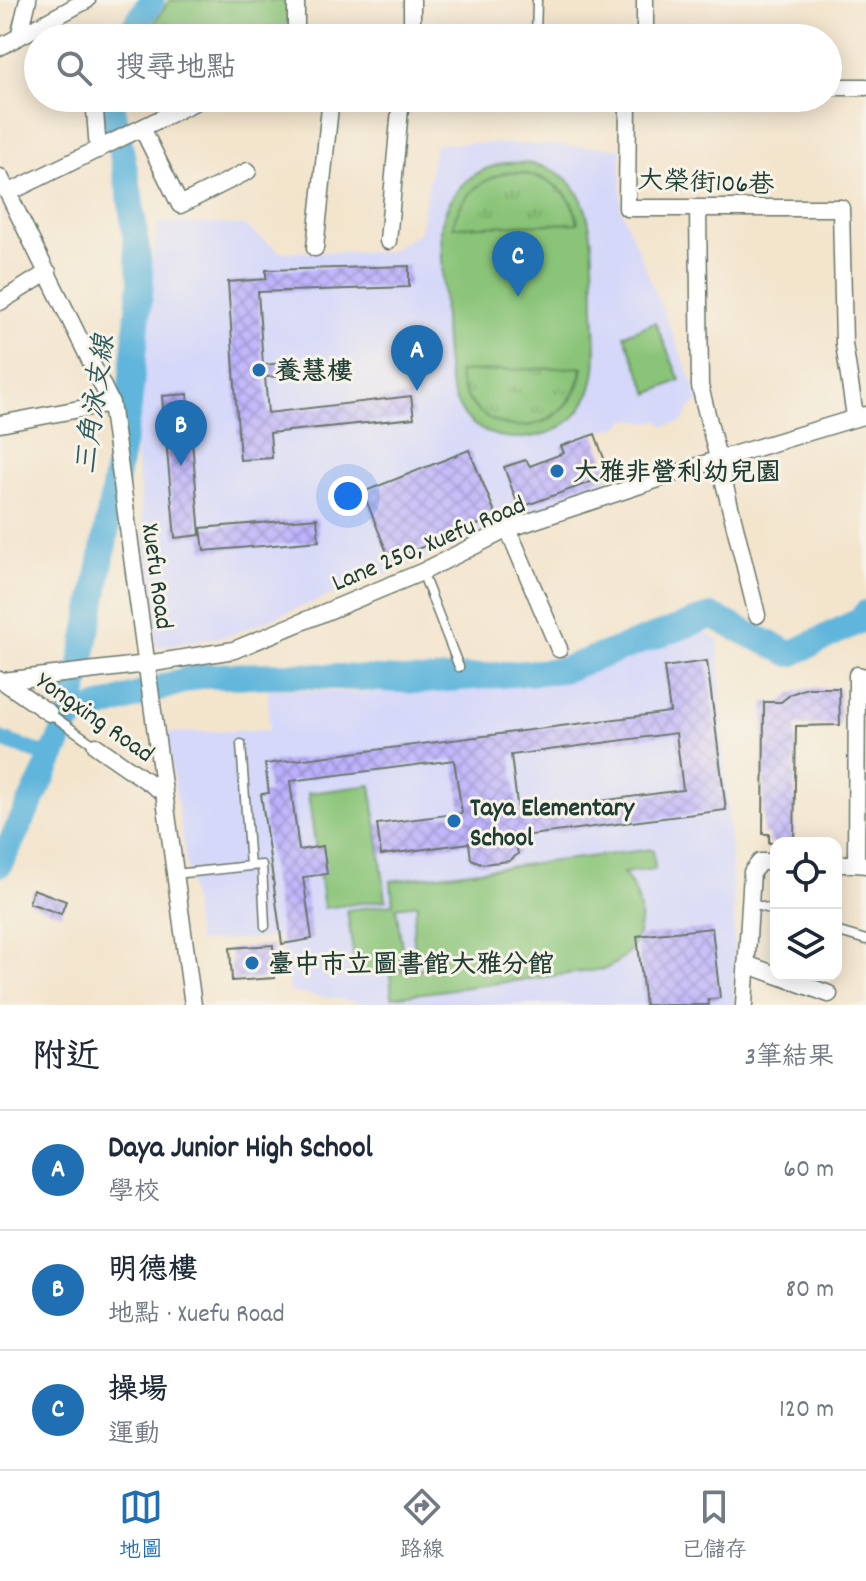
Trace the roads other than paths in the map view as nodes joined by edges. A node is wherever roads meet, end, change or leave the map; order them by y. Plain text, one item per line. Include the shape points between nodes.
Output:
1 (28, 0) edge
2 (87, 0) edge
3 (296, 0) edge
4 (412, 0) edge
5 (537, 0) edge
6 (645, 0) edge
7 (43, 24) edge
8 (296, 24) edge
9 (412, 24) edge
10 (536, 24) edge
11 (645, 24) edge
12 (24, 34) edge
13 (19, 37) junction
14 (0, 47) edge
15 (842, 87) edge
16 (866, 87) edge
17 (96, 112) edge
18 (174, 112) edge
19 (330, 112) edge
20 (400, 112) edge
21 (628, 112) edge
22 (139, 129) junction
23 (100, 148) junction
24 (248, 171) dead end
25 (0, 177) edge
26 (8, 193) junction
27 (698, 208) junction
28 (388, 241) dead end
29 (315, 248) dead end
30 (48, 272) junction
31 (0, 302) edge
32 (111, 403) junction
33 (861, 416) edge
34 (0, 424) edge
35 (719, 459) junction
36 (508, 529) junction
37 (422, 572) junction
38 (757, 615) dead end
39 (559, 649) dead end
40 (147, 664) junction
41 (459, 667) dead end
42 (862, 676) edge
43 (2, 680) edge
44 (49, 713) joint
45 (241, 744) dead end
46 (96, 746) joint
47 (164, 793) junction
48 (770, 862) edge
49 (861, 864) edge
50 (250, 866) junction
51 (175, 874) junction
52 (750, 903) junction
53 (770, 909) edge
54 (265, 926) dead end
55 (842, 933) edge
56 (866, 940) edge
57 (746, 964) junction
58 (829, 994) dead end
59 (193, 1005) edge
60 (744, 1005) edge

1 - 13 street
2 - 7 street
3 - 8 street
4 - 9 street
5 - 10 lane
6 - 11 street
12 - 13 street
13 - 14 street
15 - 16 street
17 - 23 street
18 - 22 street
19 - 29 street
20 - 28 street
21 - 27 street, 大榮街106巷 via 627,208
22 - 23 street
22 - 24 street via 180,205
23 - 26 street
25 - 26 street, Xuefu Road
26 - 30 street, Xuefu Road
27 - 33 street, 大榮街106巷 via 841,208 844,344
27 - 35 street via 700,386
30 - 31 street
30 - 32 street, Xuefu Road
32 - 34 street
32 - 40 street, Xuefu Road
33 - 35 street, Lane 250, Xuefu Road
35 - 36 street, Lane 250, Xuefu Road
35 - 38 street
36 - 37 street, Lane 250, Xuefu Road
36 - 39 street
37 - 40 street, Lane 250, Xuefu Road via 234,650
37 - 41 lane
40 - 43 street, Lane 250, Xuefu Road
40 - 47 street, Xuefu Road
42 - 49 street
43 - 44 street, Yongxing Road
44 - 46 lane, Yongxing Road
45 - 50 lane
46 - 47 street, Yongxing Road
47 - 51 street, Xuefu Road
48 - 52 street via 760,862 752,872
50 - 51 lane
50 - 54 lane via 262,865
51 - 59 street, Xuefu Road
52 - 53 lane
52 - 57 street
55 - 56 lane
57 - 58 street
57 - 60 street

